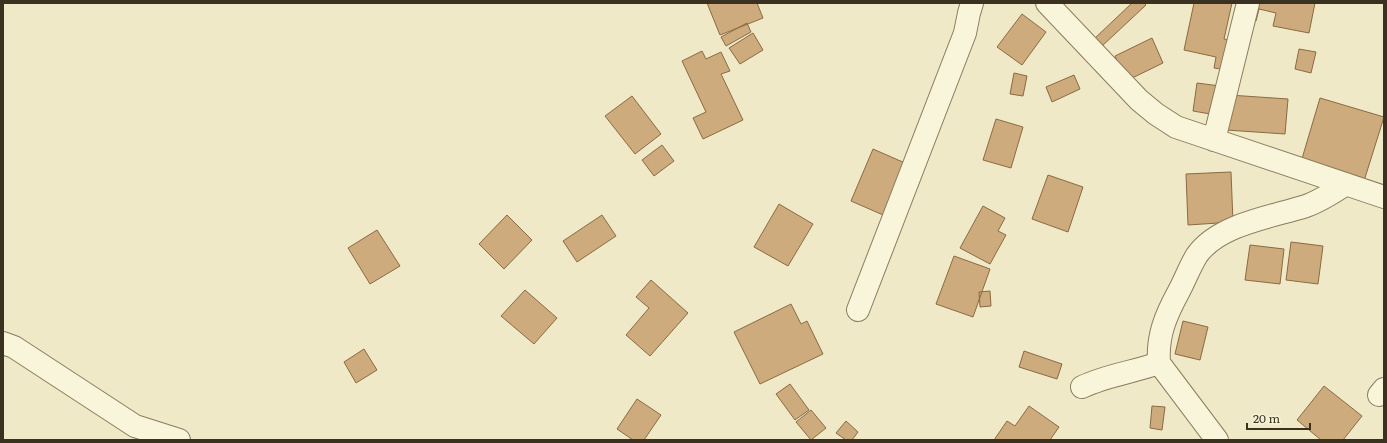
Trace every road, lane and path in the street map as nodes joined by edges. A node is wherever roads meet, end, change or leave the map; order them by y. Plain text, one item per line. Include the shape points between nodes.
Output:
1 (972, 3) edge
2 (1047, 3) edge
3 (1248, 3) edge
4 (1214, 140) junction
5 (1346, 184) junction
6 (1384, 196) edge
7 (858, 310) dead end
8 (3, 343) edge
9 (1159, 363) junction
10 (1082, 387) dead end
11 (179, 440) edge
12 (1216, 440) edge

1 - 7 street via 965,33
2 - 4 street via 1139,100 1156,114 1176,127
3 - 4 street
4 - 5 street
5 - 6 street
5 - 9 street via 1308,205 1252,221 1215,237 1197,255 1174,301 1162,330 1158,351
8 - 11 street via 14,347 135,426
9 - 10 street
9 - 12 street

